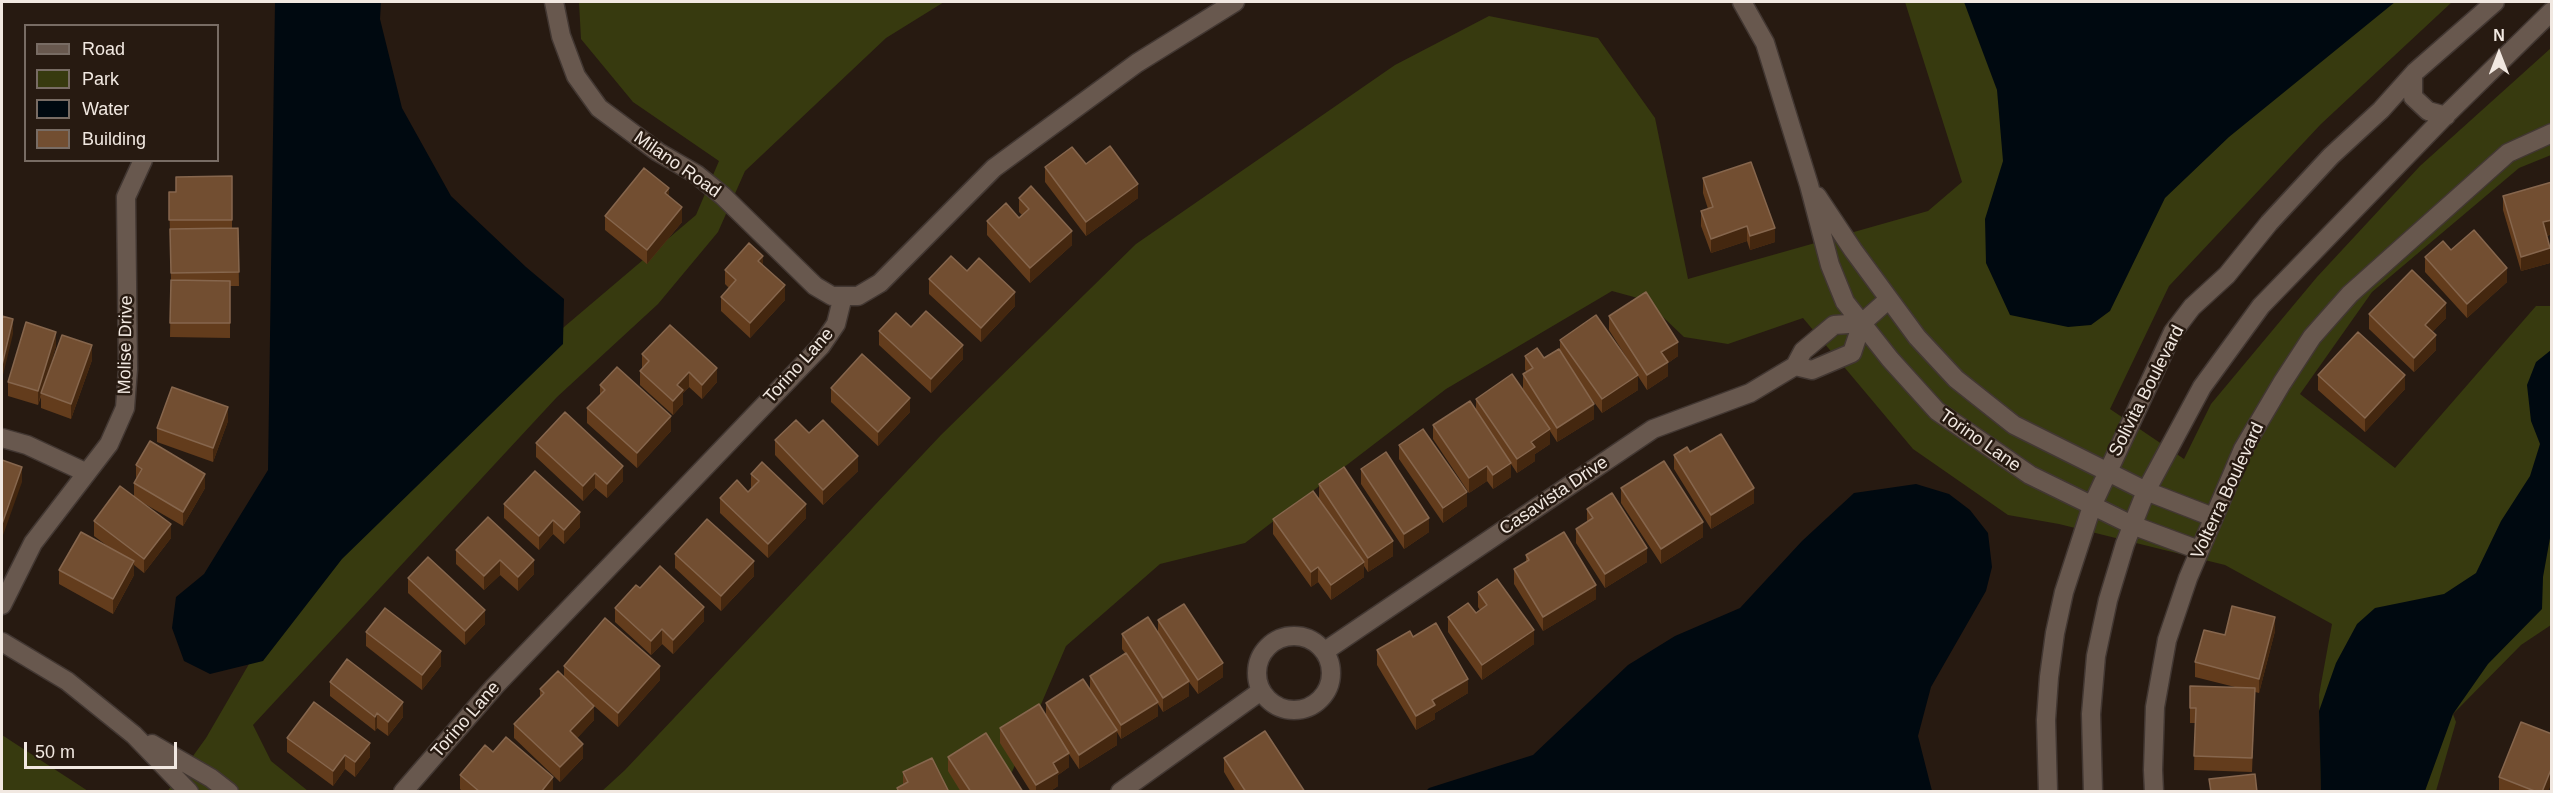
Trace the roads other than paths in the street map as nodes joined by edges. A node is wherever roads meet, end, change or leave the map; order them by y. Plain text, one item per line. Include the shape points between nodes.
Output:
1 (554, 2) edge
2 (1235, 2) edge
3 (1742, 2) edge
4 (2495, 2) edge
5 (2552, 11) edge
6 (2413, 75) junction
7 (2446, 116) junction
8 (2552, 133) edge
9 (142, 162) edge
10 (1809, 184) junction
11 (843, 296) junction
12 (1889, 299) junction
13 (1862, 323) junction
14 (1795, 366) junction
15 (2, 438) edge
16 (2106, 472) junction
17 (87, 473) junction
18 (2146, 491) junction
19 (2092, 506) junction
20 (2213, 517) junction
21 (2132, 525) junction
22 (2199, 550) junction
23 (2, 605) edge
24 (2, 642) edge
25 (1325, 651) junction
26 (1261, 691) junction
27 (134, 735) junction
28 (1127, 789) edge
29 (189, 792) edge
30 (229, 792) edge
31 (403, 792) edge
32 (2048, 792) edge
33 (2093, 792) edge
34 (2154, 792) edge

1 - 11 street, Milano Road via 576,76 599,108 723,196 814,286 832,296
2 - 11 street via 1137,63 994,168 880,283 858,296
3 - 10 street, Torino Lane via 1765,43
4 - 6 street, Solivita Boulevard
5 - 7 street
6 - 7 street via 2413,97 2428,111
6 - 16 street, Solivita Boulevard via 2331,156 2227,275 2192,307 2173,332
7 - 18 street via 2261,306 2202,387
8 - 20 street, Volterra Boulevard via 2508,153 2350,294 2320,328 2282,383 2243,449
9 - 17 street, Molise Drive via 126,197 125,408 109,444
10 - 12 street, Torino Lane
10 - 13 street, Torino Lane via 1830,265 1845,302
11 - 31 street, Torino Lane via 837,324 821,346 494,687
12 - 13 street
12 - 16 street, Torino Lane via 1956,379 2014,425
13 - 14 street, Casavista Drive via 1834,325 1803,351
13 - 14 street, Casavista Drive via 1852,352 1812,370
13 - 19 street, Torino Lane via 1937,411 2030,475
14 - 25 street, Casavista Drive via 1750,393 1653,429
15 - 17 street via 27,445
16 - 18 street, Torino Lane
16 - 19 street, Solivita Boulevard
17 - 23 street, Molise Drive via 33,543
18 - 20 street, Torino Lane
18 - 21 street
19 - 21 street, Torino Lane
19 - 32 street, Solivita Boulevard via 2055,633 2046,720
20 - 22 street, Volterra Boulevard
21 - 22 street, Torino Lane
21 - 33 street via 2108,600 2096,656 2091,714
22 - 34 street, Volterra Boulevard via 2167,640 2155,706
24 - 27 street via 67,681
25 - 26 street via 1305,637 1280,638 1269,645 1257,666
25 - 26 street via 1332,674 1330,686 1315,705 1297,710 1279,707
26 - 28 street
27 - 29 street
27 - 30 street

